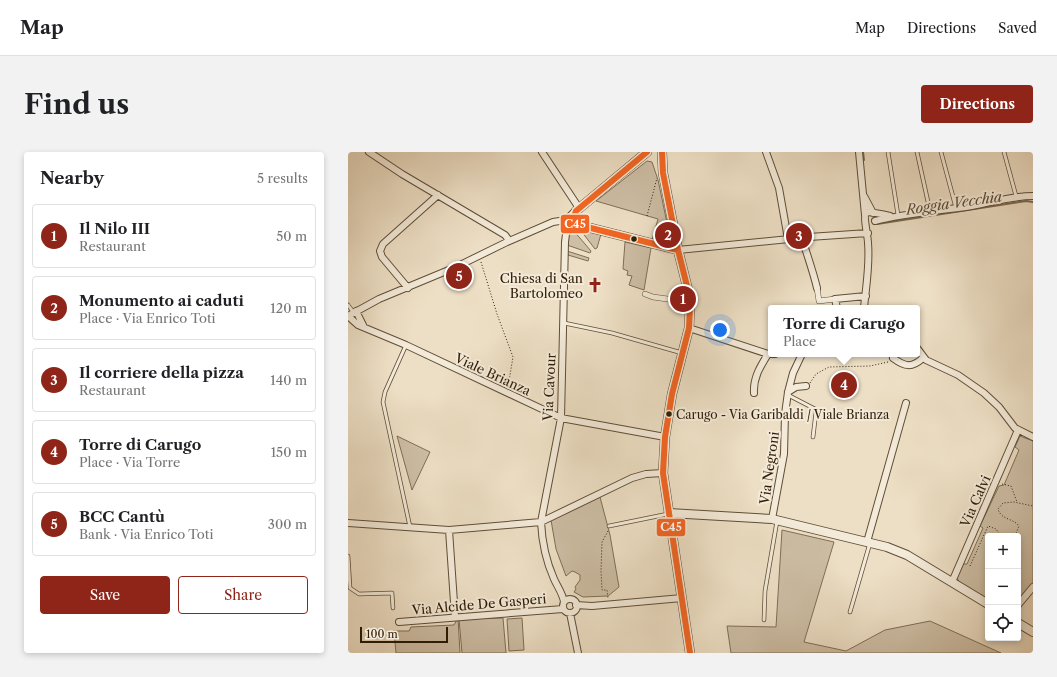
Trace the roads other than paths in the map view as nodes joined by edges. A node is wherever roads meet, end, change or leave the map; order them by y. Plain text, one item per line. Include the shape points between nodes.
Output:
1 (369, 152) edge
2 (542, 152) edge
3 (647, 152) edge
4 (662, 152) edge
5 (766, 152) edge
6 (859, 152) edge
7 (888, 152) edge
8 (918, 152) edge
9 (941, 152) edge
10 (1004, 152) edge
11 (863, 193) junction
12 (438, 195) junction
13 (1016, 196) junction
14 (1033, 196) edge
15 (956, 208) junction
16 (578, 210) junction
17 (930, 211) junction
18 (874, 213) junction
19 (895, 216) junction
20 (865, 218) junction
21 (558, 221) junction
22 (874, 222) junction
23 (574, 223) junction
24 (674, 227) junction
25 (868, 233) junction
26 (802, 238) junction
27 (788, 239) junction
28 (507, 242) junction
29 (656, 244) junction
30 (678, 250) junction
31 (408, 288) junction
32 (817, 288) joint
33 (645, 294) dead end
34 (866, 296) junction
35 (835, 299) junction
36 (690, 302) junction
37 (348, 305) edge
38 (836, 305) edge
39 (864, 305) edge
40 (352, 314) edge
41 (563, 324) junction
42 (364, 327) junction
43 (689, 328) junction
44 (406, 345) junction
45 (920, 352) edge
46 (682, 353) junction
47 (768, 354) joint
48 (801, 357) edge
49 (893, 358) road end
50 (924, 358) junction
51 (806, 386) road end
52 (754, 393) dead end
53 (788, 393) junction
54 (906, 403) dead end
55 (561, 418) junction
56 (1018, 430) junction
57 (665, 436) junction
58 (813, 437) dead end
59 (1033, 437) edge
60 (664, 473) junction
61 (669, 514) junction
62 (775, 520) junction
63 (541, 522) junction
64 (348, 523) edge
65 (609, 526) road end
66 (410, 527) junction
67 (449, 530) junction
68 (869, 542) junction
69 (348, 556) edge
70 (952, 582) junction
71 (1033, 587) edge
72 (682, 598) junction
73 (1021, 601) edge
74 (985, 602) edge
75 (564, 604) junction
76 (393, 608) dead end
77 (574, 610) junction
78 (850, 612) dead end
79 (455, 617) junction
80 (764, 620) dead end
81 (399, 622) dead end
82 (1021, 625) edge
83 (1033, 632) edge
84 (578, 653) edge
85 (690, 653) edge

1 - 12 street
2 - 16 street
3 - 16 street
4 - 24 street via 663,173
5 - 27 street via 779,188
6 - 11 street
7 - 19 lane
8 - 17 lane
9 - 15 lane
10 - 13 lane
11 - 18 street
11 - 20 street
12 - 28 street via 505,235 508,238
12 - 31 street via 382,244 380,249 382,257
13 - 14 street
13 - 15 street
15 - 17 street
16 - 21 street via 566,220
16 - 23 street via 573,216
17 - 19 street
18 - 19 street
18 - 20 street via 869,212
18 - 22 street
19 - 22 street
20 - 22 street via 868,223
20 - 25 street
21 - 23 street
21 - 28 street
22 - 25 street
23 - 29 street
23 - 41 street, Via Cavour via 566,234 565,242
24 - 29 street via 668,240
24 - 30 street
25 - 26 street
25 - 34 street
26 - 27 street
26 - 32 street
27 - 30 street
28 - 31 street
29 - 30 street
30 - 36 street
31 - 40 street via 379,299
32 - 35 street via 819,301
33 - 36 street
34 - 35 street
34 - 39 street
35 - 38 street
36 - 43 street
37 - 40 lane
40 - 42 street
40 - 42 street, Viale Brianza via 358,325
41 - 46 lane via 612,333
41 - 55 street, Via Cavour
42 - 44 street, Viale Brianza
43 - 46 street
43 - 47 street
44 - 55 street, Viale Brianza
44 - 66 lane via 383,402
45 - 50 street
46 - 57 street
47 - 52 street via 755,376
48 - 53 street, Via Negroni
49 - 50 street via 908,366
50 - 56 street via 958,375 984,393
51 - 53 street via 796,387
53 - 58 lane via 815,409
53 - 62 street, Via Negroni via 784,454
54 - 68 street
55 - 57 street, Viale Brianza
55 - 63 street, Via Cavour
56 - 59 street
56 - 70 street, Via Calvi
57 - 60 street
60 - 61 street
60 - 63 street via 632,478
61 - 62 street
61 - 65 lane
61 - 72 street
62 - 68 street
62 - 80 lane via 765,591
63 - 67 street
63 - 75 street, Via Cavour via 547,560
64 - 66 street
66 - 67 street
67 - 79 street
68 - 70 street via 897,551
68 - 78 lane
69 - 76 lane via 350,588 359,594 392,593
70 - 74 street
71 - 73 street
72 - 77 street via 609,604
72 - 85 street
75 - 77 street via 566,612
75 - 77 street via 574,601
75 - 79 street, Via Alcide De Gasperi
77 - 84 street
79 - 81 street, Via Alcide De Gasperi
82 - 83 street

